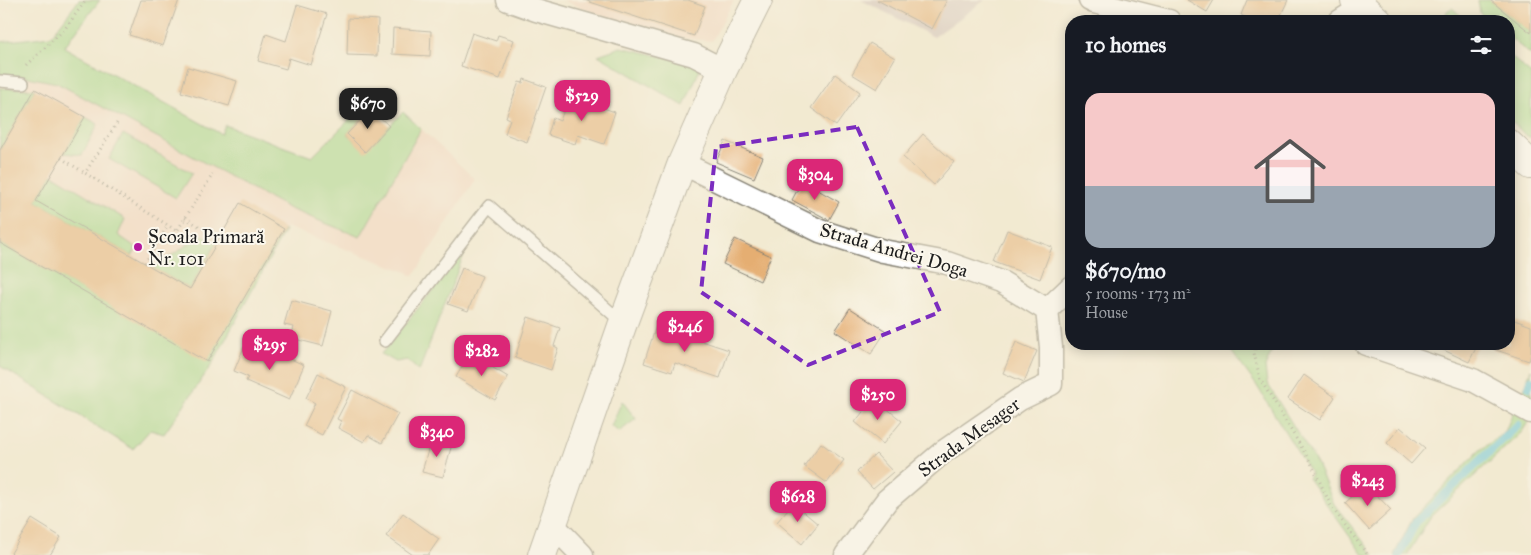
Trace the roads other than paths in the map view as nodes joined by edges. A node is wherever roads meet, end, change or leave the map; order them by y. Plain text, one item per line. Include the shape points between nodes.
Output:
1 (508, 0) edge
2 (758, 0) edge
3 (1090, 0) edge
4 (1365, 9) edge
5 (1145, 15) edge
6 (1352, 15) edge
7 (723, 70) junction
8 (4, 81) edge
9 (23, 82) dead end
10 (1515, 150) edge
11 (682, 163) junction
12 (1531, 165) edge
13 (1065, 293) edge
14 (1047, 310) junction
15 (623, 323) junction
16 (385, 341) dead end
17 (1384, 350) edge
18 (1531, 412) edge
19 (553, 524) junction
20 (542, 555) edge
21 (582, 555) edge
22 (846, 555) edge

1 - 7 street via 694,55
2 - 7 main road
3 - 5 street
4 - 6 street
7 - 11 main road
8 - 9 lane
10 - 12 main road
11 - 14 street, Strada Andrei Doga via 820,231 883,251 947,263 1001,282
11 - 15 main road
13 - 14 street
14 - 22 street, Strada Mesager via 1051,384 1020,399 943,452 887,500
15 - 16 lane via 490,206
15 - 19 main road
17 - 18 street via 1473,380
19 - 20 main road
19 - 21 street

